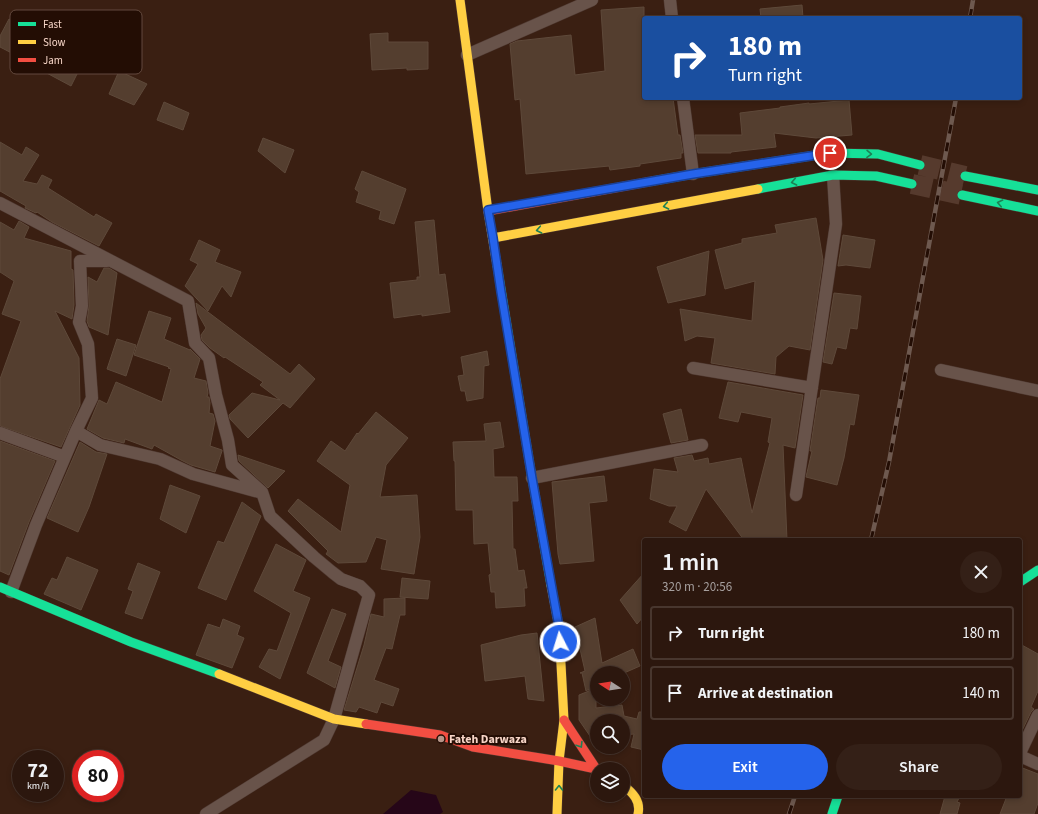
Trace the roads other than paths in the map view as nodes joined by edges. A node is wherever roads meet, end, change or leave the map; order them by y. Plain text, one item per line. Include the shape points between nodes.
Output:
1 (460, 0) edge
2 (592, 0) edge
3 (670, 0) edge
4 (672, 16) edge
5 (467, 55) junction
6 (683, 100) edge
7 (920, 165) tunnel mouth
8 (693, 174) junction
9 (832, 175) junction
10 (965, 176) tunnel mouth
11 (912, 184) tunnel mouth
12 (1038, 190) edge
13 (962, 195) tunnel mouth
14 (0, 203) edge
15 (488, 210) junction
16 (1038, 211) edge
17 (493, 238) junction
18 (110, 261) junction
19 (693, 368) dead end
20 (941, 370) dead end
21 (812, 388) junction
22 (1038, 391) edge
23 (76, 431) junction
24 (0, 432) edge
25 (702, 445) dead end
26 (65, 457) junction
27 (532, 478) junction
28 (262, 492) junction
29 (796, 495) dead end
30 (1038, 570) edge
31 (1022, 581) edge
32 (6, 589) edge
33 (1038, 715) edge
34 (334, 719) junction
35 (564, 720) junction
36 (1022, 750) edge
37 (1022, 755) edge
38 (559, 761) junction
39 (591, 762) edge
40 (1038, 764) edge
41 (590, 769) edge
42 (630, 790) edge
43 (837, 798) edge
44 (206, 814) edge
45 (558, 814) edge
46 (638, 814) edge
47 (832, 814) edge

1 - 5 main road
2 - 5 street
3 - 4 street
5 - 15 main road
6 - 8 street
8 -> 7 main road via 830,153 878,154
8 - 15 main road
9 - 11 main road via 876,176
9 -> 17 main road
9 - 21 street via 836,224
10 - 12 main road
16 -> 13 main road
14 - 18 street
15 - 17 main road
17 - 27 main road
18 - 23 street via 80,261 82,306 79,322 88,344 92,398
18 - 28 street via 188,301 195,343 210,358 232,465
19 - 21 street
20 - 22 street
21 - 29 street
23 - 26 street
23 - 28 street via 100,445 160,459 193,474
24 - 26 street
25 - 27 street
26 - 32 street
27 - 35 main road via 559,627
28 - 34 street via 270,516 332,572 341,579 360,586 369,596
30 - 31 main road
32 - 34 main road via 131,642
33 - 36 street
34 - 38 main road via 440,735 473,747
34 - 44 street via 324,740
35 - 38 main road
35 -> 39 main road
37 - 40 street
38 - 41 main road
45 -> 38 main road
42 - 46 main road via 639,801
43 - 47 main road

